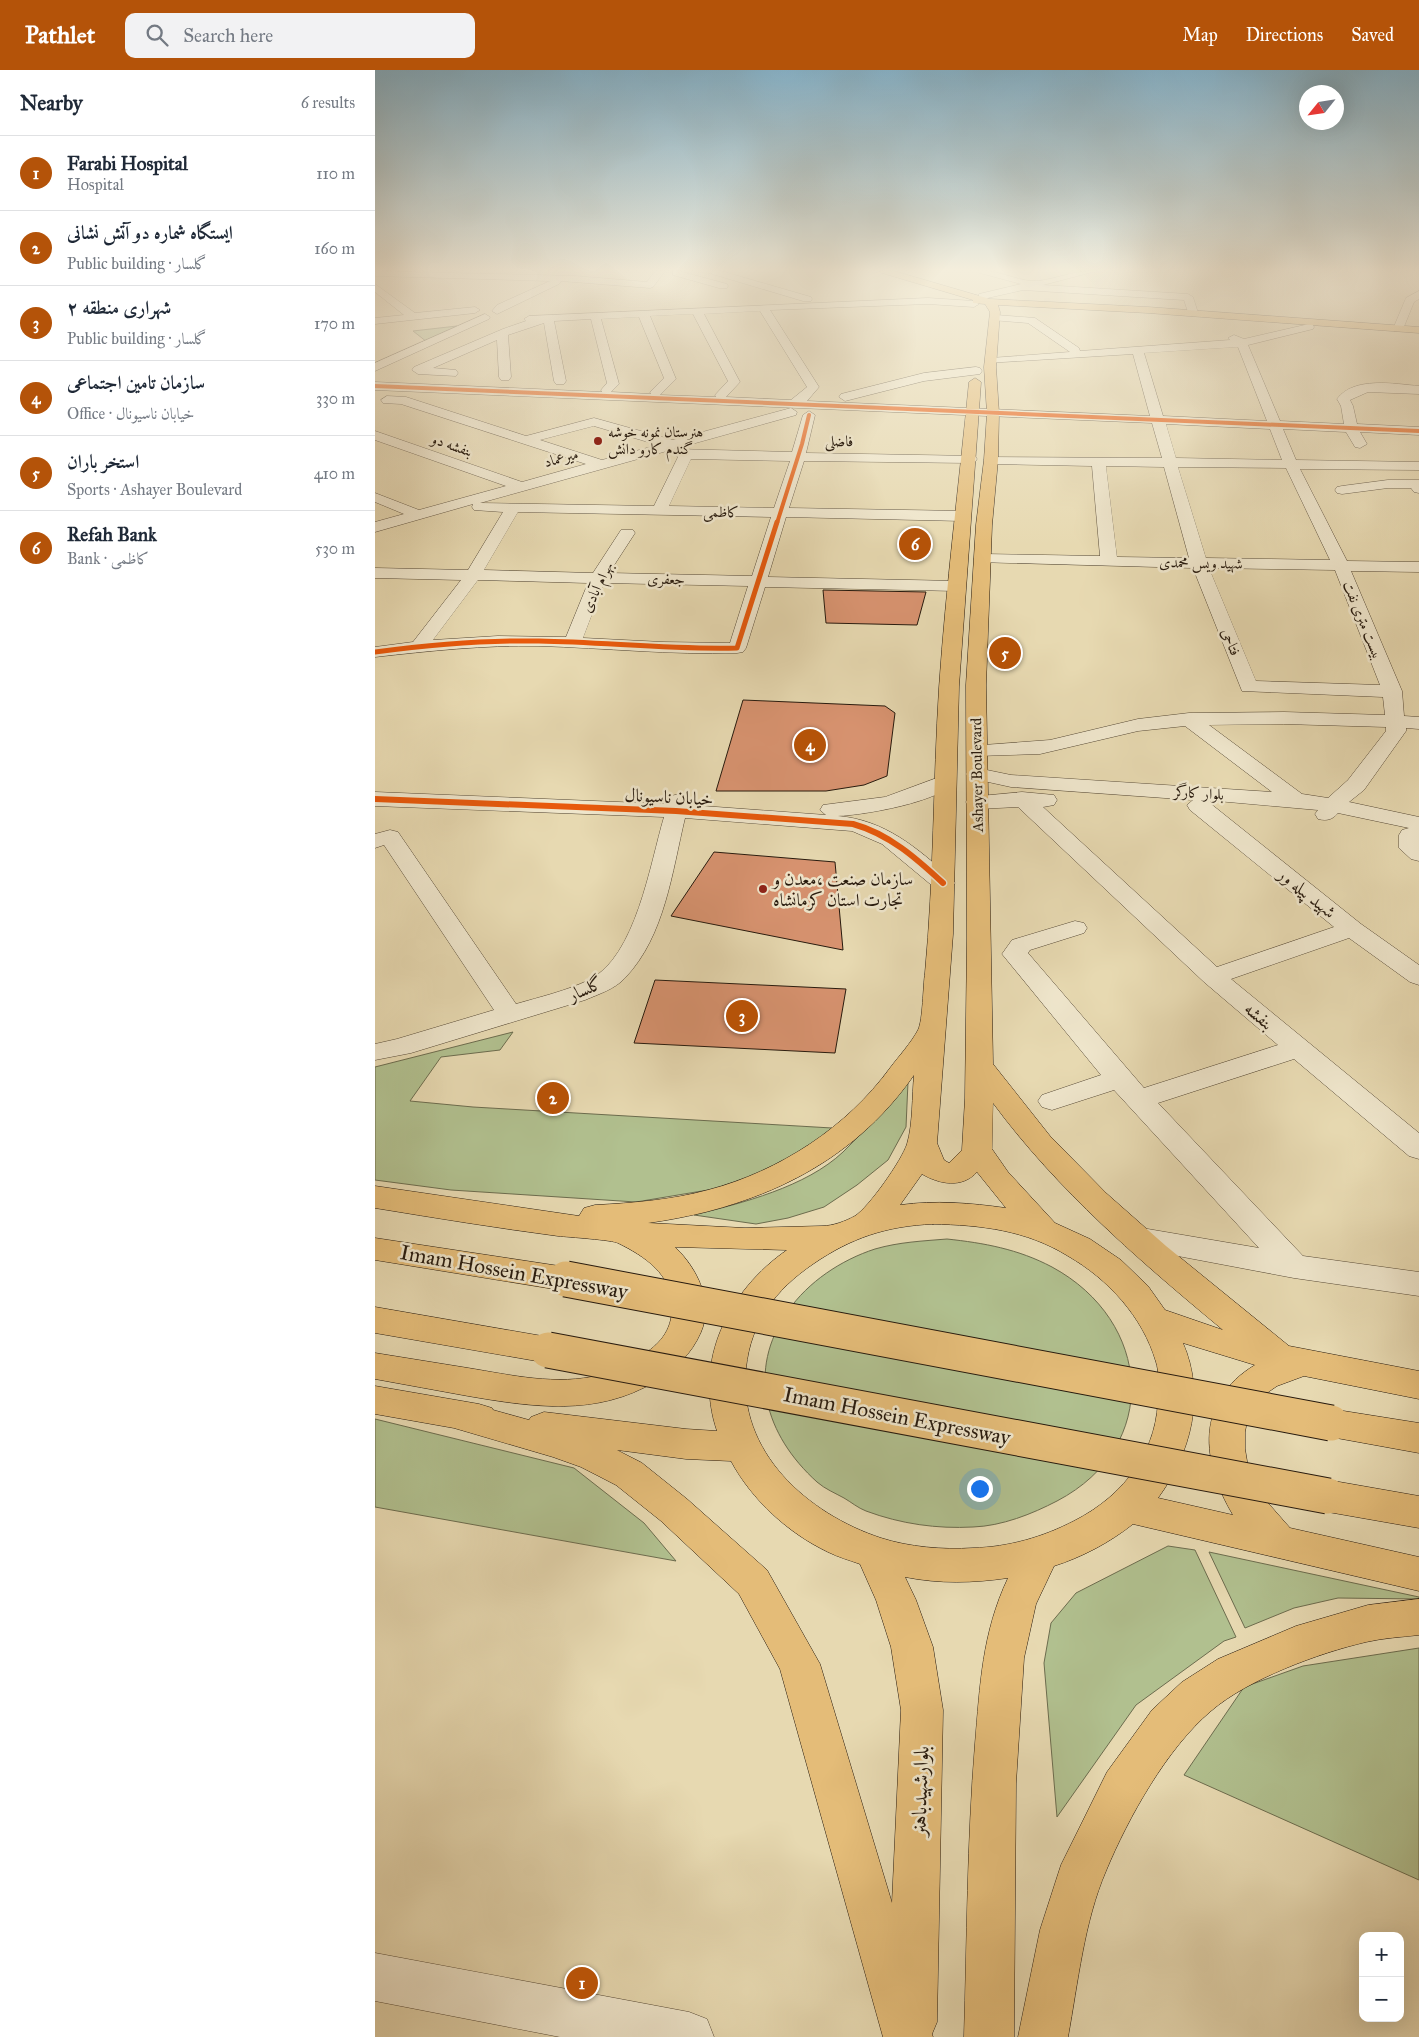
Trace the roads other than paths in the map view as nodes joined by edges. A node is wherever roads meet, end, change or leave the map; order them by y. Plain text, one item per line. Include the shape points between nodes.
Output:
1 (391, 363) edge
2 (402, 363) edge
3 (405, 363) edge
4 (435, 363) edge
5 (460, 363) edge
6 (504, 363) edge
7 (557, 363) edge
8 (606, 363) edge
9 (663, 363) edge
10 (725, 363) edge
11 (801, 363) edge
12 (986, 363) joint
13 (1141, 363) edge
14 (1248, 363) edge
15 (399, 366) junction
16 (375, 367) edge
17 (375, 377) edge
18 (505, 377) dead end
19 (923, 377) junction
20 (1396, 379) dead end
21 (420, 380) junction
22 (560, 381) dead end
23 (859, 381) dead end
24 (1419, 381) edge
25 (595, 383) dead end
26 (375, 386) edge
27 (614, 386) junction
28 (655, 387) junction
29 (1419, 390) edge
30 (866, 393) junction
31 (555, 394) junction
32 (721, 395) junction
33 (375, 399) edge
34 (853, 402) junction
35 (835, 403) junction
36 (806, 407) junction
37 (424, 408) junction
38 (550, 408) dead end
39 (989, 411) junction
40 (568, 413) dead end
41 (400, 414) dead end
42 (1417, 414) dead end
43 (1156, 419) junction
44 (594, 422) junction
45 (1275, 425) junction
46 (1351, 429) junction
47 (1417, 434) edge
48 (375, 435) edge
49 (526, 440) junction
50 (693, 440) junction
51 (707, 444) junction
52 (680, 450) junction
53 (797, 457) junction
54 (970, 459) junction
55 (991, 460) junction
56 (1099, 461) junction
57 (1169, 462) junction
58 (600, 464) junction
59 (1291, 464) junction
60 (1372, 466) junction
61 (1419, 466) edge
62 (1388, 484) junction
63 (1418, 485) edge
64 (519, 486) junction
65 (1341, 490) dead end
66 (375, 497) edge
67 (479, 507) junction
68 (513, 508) junction
69 (659, 511) junction
70 (417, 514) junction
71 (779, 514) junction
72 (963, 516) junction
73 (375, 527) edge
74 (627, 533) dead end
75 (375, 538) edge
76 (982, 559) junction
77 (1109, 562) junction
78 (1199, 563) junction
79 (1341, 566) junction
80 (1419, 567) edge
81 (375, 573) edge
82 (473, 575) junction
83 (598, 578) junction
84 (758, 581) junction
85 (957, 586) junction
86 (572, 643) junction
87 (419, 647) junction
88 (375, 652) edge
89 (1392, 691) junction
90 (1189, 719) junction
91 (1395, 722) junction
92 (1419, 723) edge
93 (977, 750) junction
94 (977, 774) junction
95 (945, 781) junction
96 (375, 788) edge
97 (375, 799) edge
98 (1022, 799) junction
99 (1296, 800) junction
100 (977, 802) junction
101 (1198, 805) junction
102 (677, 806) junction
103 (1330, 809) junction
104 (1417, 837) edge
105 (375, 841) edge
106 (943, 883) junction
107 (1075, 928) dead end
108 (1352, 929) junction
109 (1213, 977) junction
110 (1419, 977) edge
111 (510, 1015) junction
112 (930, 1032) junction
113 (1298, 1048) junction
114 (375, 1052) edge
115 (979, 1065) junction
116 (1119, 1079) junction
117 (1138, 1100) junction
118 (1052, 1101) dead end
119 (1414, 1138) edge
120 (922, 1143) junction
121 (977, 1150) junction
122 (375, 1197) edge
123 (495, 1216) junction
124 (867, 1223) junction
125 (1044, 1230) junction
126 (609, 1232) junction
127 (831, 1237) junction
128 (1136, 1238) junction
129 (375, 1248) edge
130 (1294, 1266) junction
131 (1419, 1284) edge
132 (375, 1320) edge
133 (1156, 1320) junction
134 (1292, 1360) junction
135 (375, 1366) edge
136 (1419, 1385) edge
137 (375, 1400) edge
138 (461, 1416) junction
139 (1419, 1438) edge
140 (742, 1447) junction
141 (1127, 1507) junction
142 (1419, 1512) edge
143 (1279, 1542) junction
144 (875, 1554) junction
145 (1039, 1555) junction
146 (1419, 1574) edge
147 (1419, 1617) edge
148 (375, 1977) edge
149 (689, 2037) edge
150 (910, 2037) edge
151 (989, 2037) edge
152 (1043, 2037) edge

1 - 15 street
2 - 15 street
3 - 15 street
4 - 5 street via 418,370 460,374
6 - 18 street
7 - 22 street
8 - 27 street
9 - 28 street via 670,379
10 - 32 street via 734,382
11 - 36 street via 817,386
12 - 19 street
12 - 39 main road, Ashayer Boulevard
13 - 43 street, فتاحی
14 - 45 street, بیست متری نفت
15 - 16 street
15 - 17 street
15 - 21 street via 410,380
17 - 21 street
19 - 23 street
19 - 30 street
20 - 24 street
21 - 27 street
25 - 27 street
26 - 31 street
27 - 28 street
28 - 32 street
29 - 46 street via 1379,388 1347,394 1343,399
30 - 34 street
30 - 35 street
31 - 36 street
31 - 38 street via 541,404
32 - 36 street
33 - 37 street via 402,400
34 - 35 street
34 - 39 street
35 - 36 street
35 - 36 street
35 - 39 street
36 - 50 street, میرعماد
36 - 51 street, میرعماد
36 - 53 street
37 - 41 street
37 - 49 street
39 - 43 street
39 - 54 main road, Ashayer Boulevard
39 - 55 main road, Ashayer Boulevard
40 - 44 street
42 - 47 street
43 - 45 street
43 - 57 street, فتاحی
44 - 49 street
44 - 52 street
45 - 46 street
45 - 59 street, بیست متری نفت
46 - 47 street
46 - 60 street
48 - 64 street, بنفشه دو
49 - 58 street
50 - 51 street
50 - 52 street, میرعماد
51 - 52 street, میرعماد
52 - 53 street, فاضلی
52 - 58 street, میرعماد
52 - 67 street, میرعماد
52 - 69 street
53 - 54 street, فاضلی
53 - 71 street
54 - 72 main road, Ashayer Boulevard
55 - 56 street
55 - 76 main road, Ashayer Boulevard
56 - 57 street
56 - 77 street
57 - 59 street
57 - 78 street, فتاحی
58 - 64 street, میرعماد
59 - 60 street
59 - 79 street, بیست متری نفت
60 - 61 street
60 - 62 street
62 - 63 street
62 - 65 street
64 - 70 street, میرعماد
66 - 70 street
67 - 68 street, کاظمی
67 - 75 street, میرعماد
68 - 69 street, کاظمی
68 - 82 street
69 - 71 street, کاظمی
70 - 73 street, میرعماد
71 - 72 street, کاظمی
71 - 84 street
72 - 85 main road, Ashayer Boulevard
74 - 83 street, بهرام آبادی
76 - 77 street, شهید ویس محمدی
76 - 93 main road, Ashayer Boulevard via 976,685
77 - 78 street, شهید ویس محمدی
78 - 79 street, شهید ویس محمدی
78 - 89 street, فتاحی via 1249,687
79 - 80 street, شهید ویس محمدی
79 - 89 street, بیست متری نفت
81 - 82 street, جعفری
82 - 83 street, جعفری
82 - 87 street
83 - 84 street, جعفری
83 - 86 street, بهرام آبادی
84 - 85 street, جعفری
84 - 86 street via 737,648 695,650
85 - 95 main road, Ashayer Boulevard
86 - 87 street via 538,641
87 - 88 street
89 - 91 street, بیست متری نفت
90 - 91 street
90 - 93 street via 1146,724 1058,745
90 - 99 street
91 - 92 street
91 - 103 street, بیست متری نفت via 1395,731 1355,785
93 - 94 main road, Ashayer Boulevard
94 - 99 street, بلوار کارگر via 1011,781
94 - 100 main road, Ashayer Boulevard
95 - 102 street, خیابان ناسیونال via 909,798 861,808
95 - 106 main road, Ashayer Boulevard
96 - 102 street, خیابان ناسیونال
97 - 102 street, خیابان ناسیونال
98 - 100 street, بلوار کارگر
98 - 101 street, بلوار کارگر
98 - 109 street, بنفشه
99 - 103 street, بلوار کارگر
100 - 115 main road, Ashayer Boulevard
101 - 103 street, بلوار کارگر
101 - 108 street, شهید پیله ور
102 - 106 street, خیابان ناسیونال via 863,826 889,839
102 - 111 street, گلسار via 646,924 616,973 599,985
103 - 104 street, بلوار کارگر
105 - 111 street via 390,837
106 - 112 main road, Ashayer Boulevard
107 - 116 street via 1021,945 1015,954
108 - 109 street
108 - 110 street, شهید پیله ور
109 - 113 street, بنفشه
111 - 114 street, گلسار
112 - 120 main road, Ashayer Boulevard
112 - 123 main road via 877,1104 849,1130 790,1172 721,1197 651,1213
113 - 117 street
113 - 119 street, بنفشه
115 - 121 main road, Ashayer Boulevard
115 - 128 main road via 1040,1143
116 - 117 street
116 - 118 street
117 - 130 street
120 - 121 main road via 931,1166 946,1173 962,1171
120 - 124 main road, Ashayer Boulevard via 909,1173
121 - 125 main road via 997,1179
122 - 123 main road
123 - 126 main road
124 - 125 main road via 902,1216 956,1213 1010,1220
124 - 127 main road
125 - 133 main road via 1089,1252 1112,1270 1127,1283
126 - 127 main road via 744,1239
126 - 135 main road via 639,1239 657,1249 670,1260 687,1291 689,1307 684,1335 662,1361 629,1379 599,1390 563,1395 527,1393
127 - 140 main road via 789,1263 755,1297 734,1338 726,1383 730,1418
128 - 130 street
128 - 134 main road
129 - 139 main road, Imam Hossein Expressway, bridge via 566,1279
130 - 131 street
132 - 142 main road, Imam Hossein Expressway, bridge
133 - 134 main road via 1191,1334
133 - 141 main road via 1174,1365 1176,1413 1161,1461
134 - 136 main road
134 - 143 main road via 1264,1376 1236,1402 1227,1420 1225,1439 1244,1501
137 - 138 main road
138 - 140 main road via 686,1444
138 - 150 main road via 558,1443 629,1474 753,1582 799,1664
140 - 144 main road via 753,1469 784,1504 825,1533
141 - 143 main road
141 - 145 main road via 1088,1534
143 - 146 main road
144 - 145 main road via 929,1565 985,1566
144 - 150 main road, بلوارشهیدباهنر via 896,1600 912,1647 922,1710
145 - 151 main road via 1016,1604 1003,1658 994,1783
147 - 152 main road via 1368,1623 1310,1639 1233,1673 1197,1696 1167,1725 1123,1788 1084,1865 1064,1930
148 - 149 street

